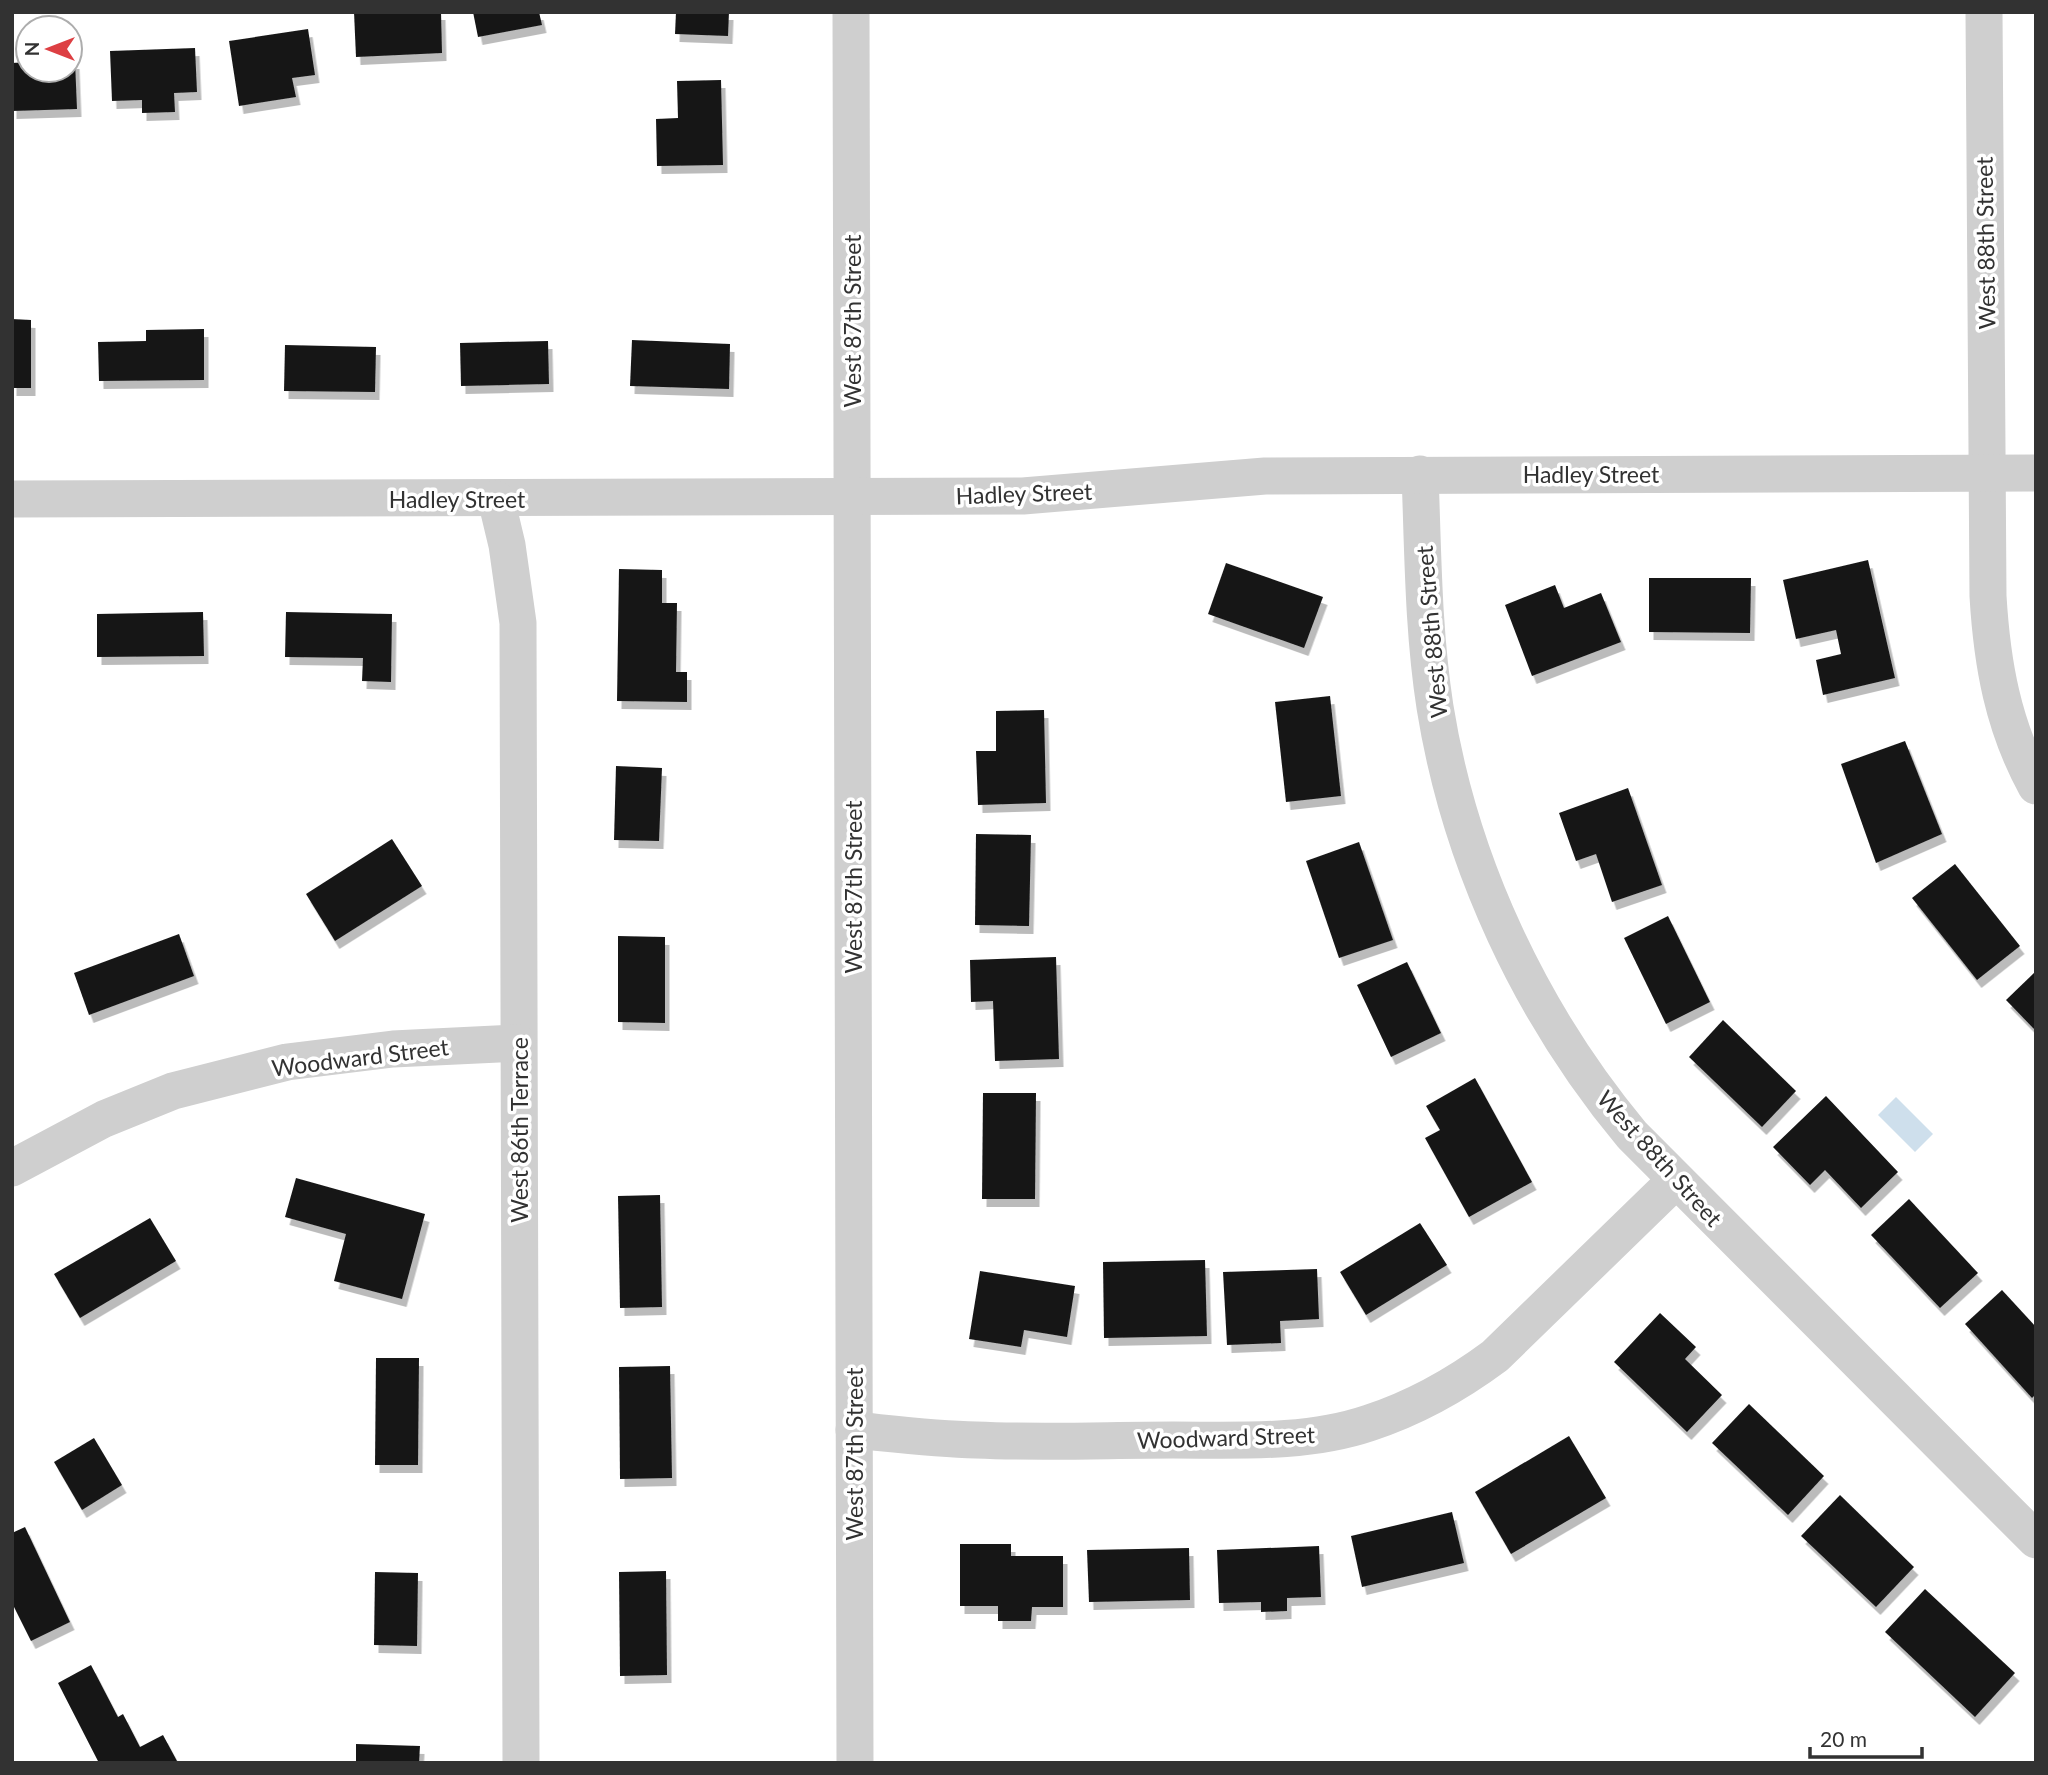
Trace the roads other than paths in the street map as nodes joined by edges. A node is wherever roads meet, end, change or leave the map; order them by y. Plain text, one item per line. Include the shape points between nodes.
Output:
1 (852, 12) edge
2 (1984, 12) edge
3 (1987, 473) junction
4 (2036, 473) edge
5 (1420, 474) junction
6 (852, 497) junction
7 (12, 499) edge
8 (496, 499) junction
9 (2036, 786) edge
10 (518, 1043) junction
11 (12, 1168) edge
12 (1676, 1180) junction
13 (854, 1430) junction
14 (2036, 1541) edge
15 (521, 1763) edge
16 (855, 1763) edge

1 - 6 street, West 87th Street
2 - 3 street, West 88th Street
3 - 4 street, Hadley Street
3 - 5 street, Hadley Street
3 - 9 street, West 88th Street via 1991,646 2007,721
5 - 6 street, Hadley Street via 1265,476 1023,496
5 - 12 street, West 88th Street via 1425,607 1435,707 1460,818 1488,897 1549,1020 1605,1102
6 - 8 street, Hadley Street
6 - 13 street, West 87th Street
7 - 8 street, Hadley Street
8 - 10 street, West 86th Terrace via 517,623
10 - 11 street, Woodward Street via 393,1049 287,1062 173,1091 104,1119
10 - 15 street, West 86th Terrace
12 - 13 street, Woodward Street via 1495,1356 1435,1396 1369,1423 1299,1437 1247,1440 977,1441
12 - 14 street, West 88th Street
13 - 16 street, West 87th Street

